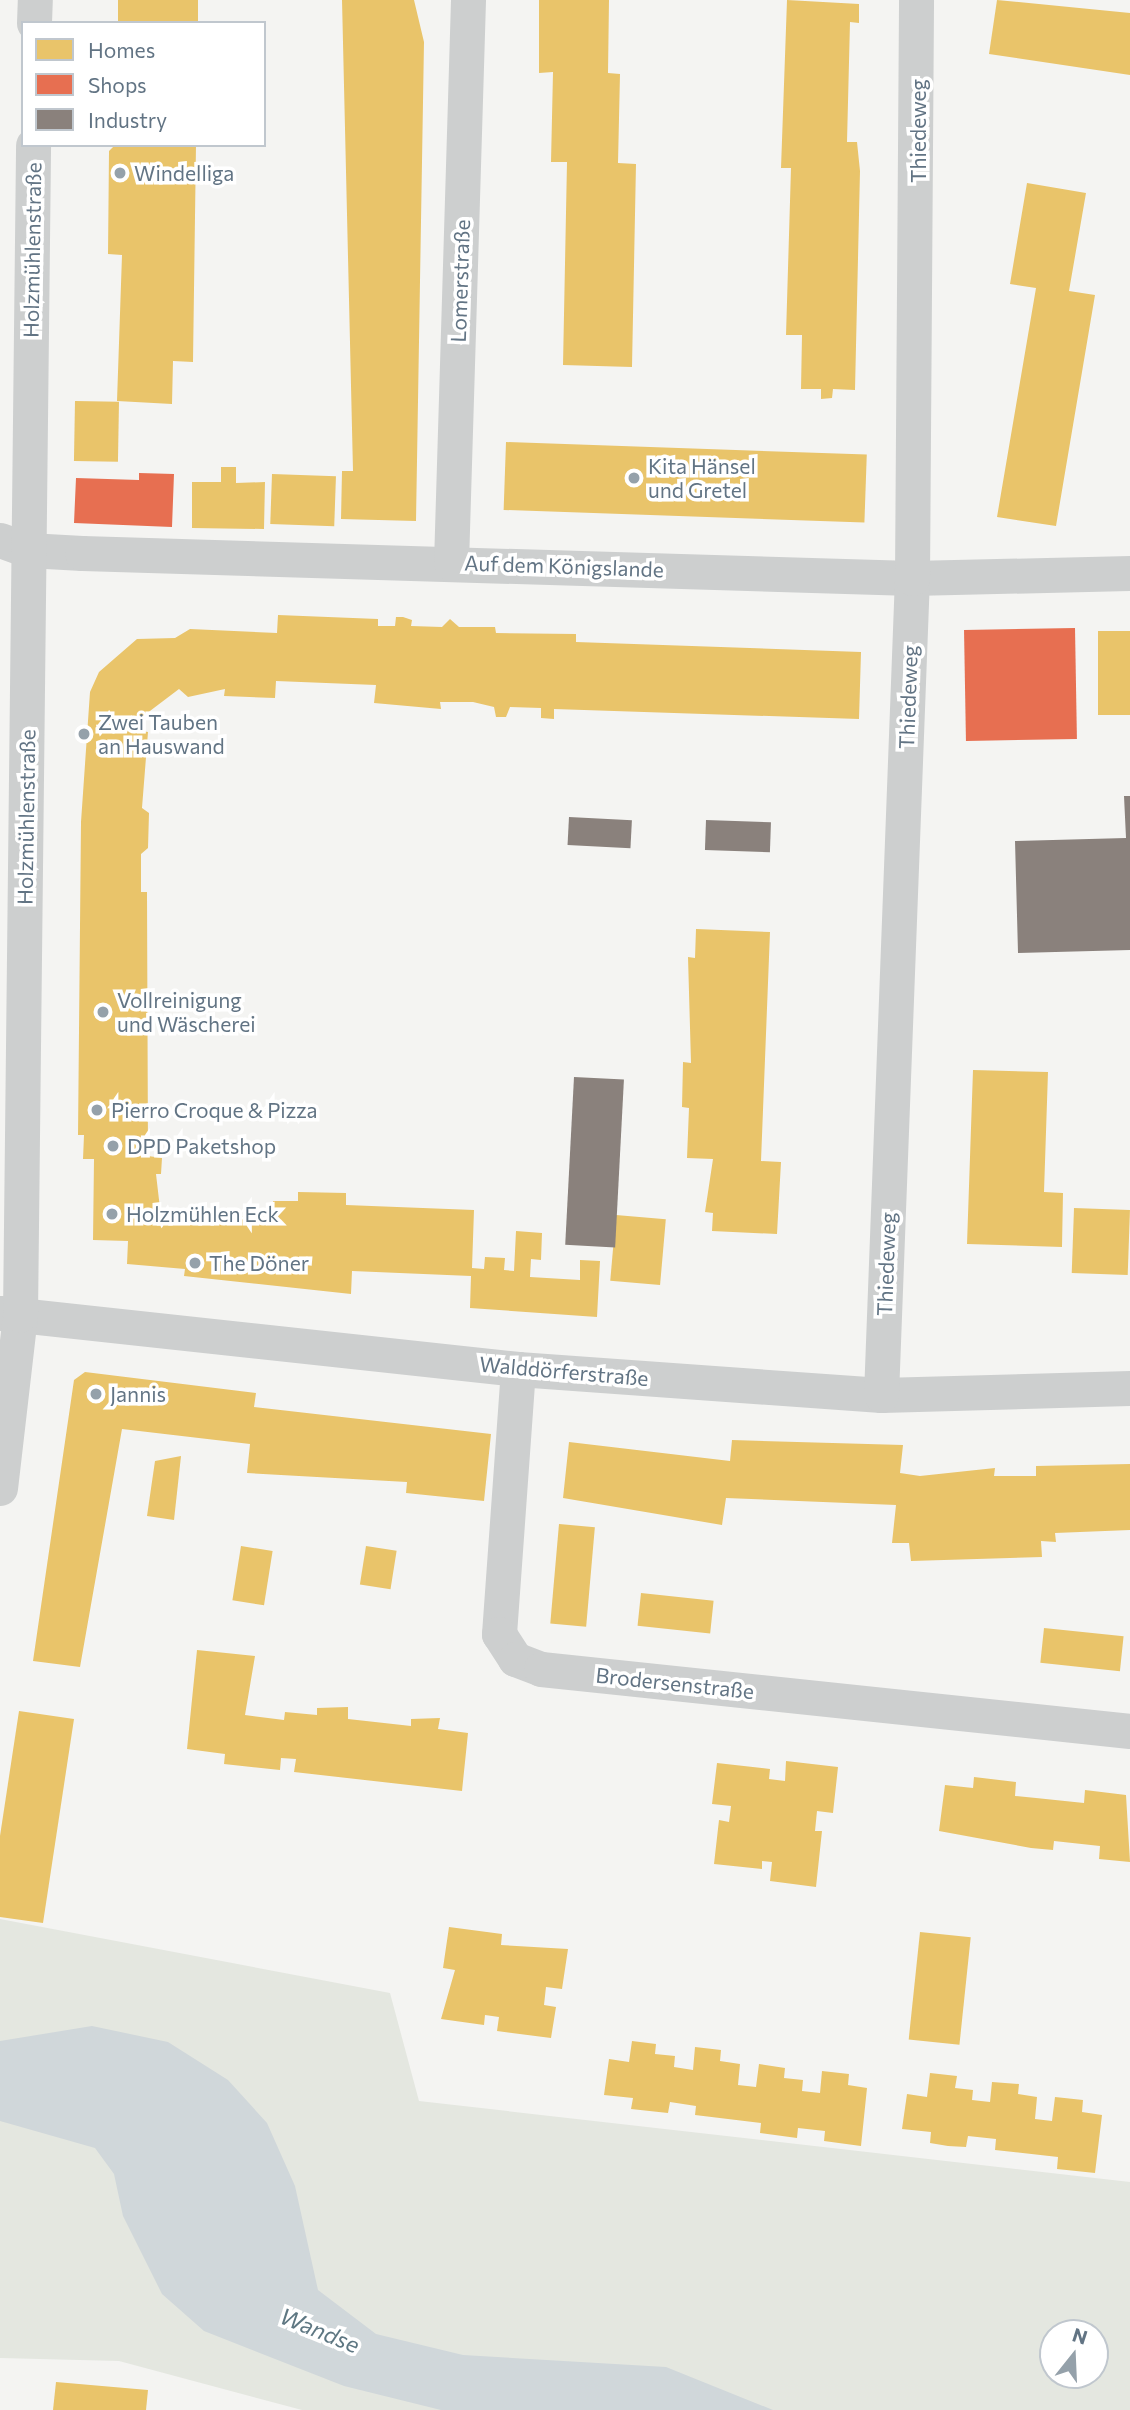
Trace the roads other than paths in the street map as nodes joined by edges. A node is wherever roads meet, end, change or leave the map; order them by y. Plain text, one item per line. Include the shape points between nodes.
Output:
1 (34, 0) edge
2 (468, 0) edge
3 (916, 0) edge
4 (34, 21) edge
5 (33, 147) edge
6 (14, 545) edge
7 (451, 563) junction
8 (1130, 573) edge
9 (912, 578) junction
10 (10, 1314) edge
11 (518, 1369) junction
12 (1130, 1388) edge
13 (881, 1395) junction
14 (0, 1488) edge
15 (1130, 1731) edge

1 - 4 street
2 - 7 street, Lomerstraße
3 - 9 street, Thiedeweg
5 - 6 street, Holzmühlenstraße
6 - 7 street, Auf dem Königslande
6 - 10 street, Holzmühlenstraße
7 - 9 street, Auf dem Königslande
8 - 9 street, Auf dem Königslande
9 - 13 street, Thiedeweg
10 - 11 street, Walddörferstraße
10 - 14 street, Holzmühlenstraße
11 - 13 street, Walddörferstraße
11 - 15 street, Brodersenstraße via 499,1634 515,1659 541,1669
12 - 13 street, Walddörferstraße

